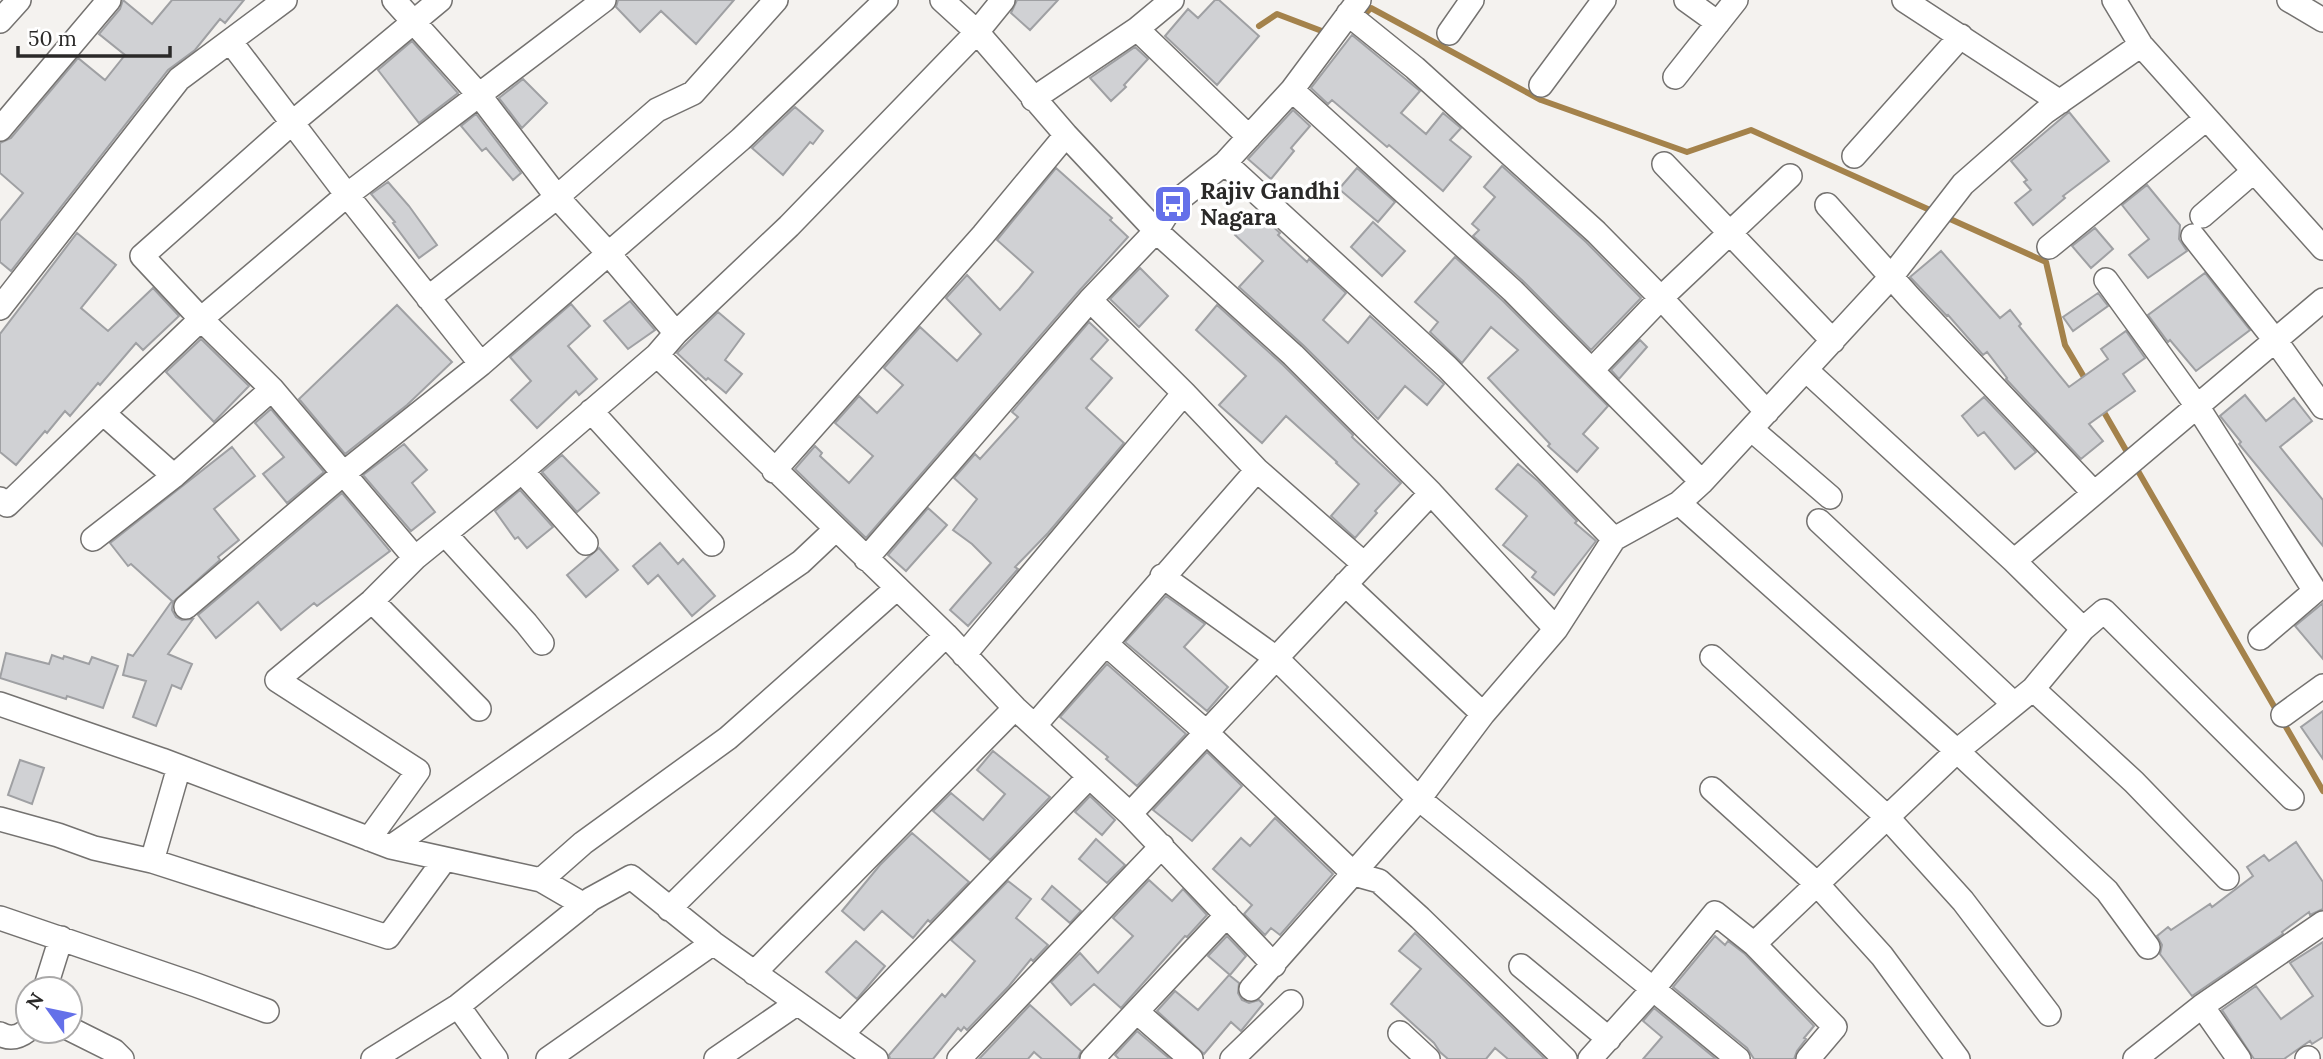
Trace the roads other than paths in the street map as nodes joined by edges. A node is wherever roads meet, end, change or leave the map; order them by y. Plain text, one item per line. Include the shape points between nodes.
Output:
1 (19, 0) edge
2 (108, 0) edge
3 (285, 0) edge
4 (394, 0) edge
5 (440, 0) edge
6 (604, 0) edge
7 (776, 0) edge
8 (886, 0) edge
9 (942, 0) edge
10 (1003, 0) edge
11 (1172, 0) edge
12 (1472, 0) edge
13 (1604, 0) edge
14 (1686, 0) edge
15 (1736, 0) edge
16 (1904, 0) edge
17 (2114, 0) edge
18 (2289, 0) edge
19 (2323, 20) edge
20 (0, 21) edge
21 (412, 21) junction
22 (1347, 21) edge
23 (1718, 23) junction
24 (1138, 29) junction
25 (977, 32) junction
26 (1449, 33) dead end
27 (1961, 36) junction
28 (230, 41) junction
29 (2141, 45) junction
30 (1675, 77) dead end
31 (1541, 86) dead end
32 (1292, 90) junction
33 (480, 96) junction
34 (1034, 99) junction
35 (2060, 102) junction
36 (2206, 119) junction
37 (293, 122) junction
38 (0, 129) edge
39 (1066, 135) junction
40 (1250, 137) junction
41 (1854, 156) dead end
42 (1226, 163) junction
43 (1664, 164) dead end
44 (2254, 171) junction
45 (1790, 176) dead end
46 (347, 195) junction
47 (557, 197) junction
48 (1827, 205) dead end
49 (1156, 231) junction
50 (1730, 233) junction
51 (2049, 247) dead end
52 (2323, 248) edge
53 (608, 253) junction
54 (1891, 277) junction
55 (2106, 280) dead end
56 (428, 298) junction
57 (1661, 298) junction
58 (1090, 300) junction
59 (2323, 300) edge
60 (0, 307) edge
61 (201, 319) junction
62 (676, 333) junction
63 (2275, 340) junction
64 (1833, 341) junction
65 (657, 355) junction
66 (481, 364) junction
67 (1591, 370) junction
68 (1807, 370) junction
69 (272, 389) junction
70 (1184, 393) junction
71 (2197, 406) junction
72 (2323, 408) edge
73 (591, 411) junction
74 (1767, 412) junction
75 (103, 413) junction
76 (1751, 429) junction
77 (1256, 470) junction
78 (522, 471) junction
79 (774, 471) junction
80 (344, 473) junction
81 (174, 476) junction
82 (1702, 482) junction
83 (1431, 494) junction
84 (2094, 494) junction
85 (1830, 497) dead end
86 (0, 499) edge
87 (1679, 503) junction
88 (1819, 521) dead end
89 (836, 529) junction
90 (445, 534) junction
91 (93, 539) dead end
92 (1614, 539) junction
93 (586, 543) dead end
94 (712, 544) dead end
95 (415, 558) junction
96 (866, 559) junction
97 (2014, 561) junction
98 (1364, 564) junction
99 (1162, 576) junction
100 (1345, 584) junction
101 (2319, 587) edge
102 (897, 588) junction
103 (372, 601) junction
104 (186, 607) dead end
105 (1556, 629) junction
106 (2083, 629) junction
107 (946, 635) junction
108 (2260, 638) dead end
109 (542, 643) dead end
110 (1106, 644) junction
111 (964, 655) junction
112 (1712, 657) dead end
113 (1276, 658) junction
114 (2323, 685) edge
115 (2033, 689) junction
116 (0, 704) edge
117 (2014, 704) junction
118 (1015, 708) junction
119 (479, 709) dead end
120 (1483, 714) junction
121 (2283, 715) dead end
122 (1035, 725) junction
123 (1207, 733) junction
124 (1957, 751) junction
125 (179, 767) junction
126 (1089, 777) junction
127 (1712, 789) dead end
128 (2292, 798) dead end
129 (1419, 799) junction
130 (1130, 814) junction
131 (1888, 817) junction
132 (0, 819) edge
133 (380, 843) junction
134 (1163, 846) junction
135 (445, 859) junction
136 (152, 861) junction
137 (1354, 874) junction
138 (2227, 878) dead end
139 (541, 880) junction
140 (1817, 884) junction
141 (584, 905) junction
142 (669, 909) junction
143 (1227, 915) junction
144 (0, 918) edge
145 (2323, 923) edge
146 (61, 938) junction
147 (713, 943) junction
148 (1754, 944) junction
149 (2148, 947) dead end
150 (1274, 965) junction
151 (1521, 966) dead end
152 (754, 973) junction
153 (49, 975) edge
154 (1251, 989) dead end
155 (1653, 989) junction
156 (1291, 1002) dead end
157 (796, 1003) junction
158 (458, 1006) junction
159 (2202, 1006) junction
160 (267, 1011) dead end
161 (1137, 1012) junction
162 (2049, 1014) dead end
163 (1400, 1033) dead end
164 (842, 1034) junction
165 (84, 1038) edge
166 (1609, 1039) junction
167 (114, 1056) edge
168 (373, 1059) edge
169 (496, 1059) edge
170 (548, 1059) edge
171 (716, 1059) edge
172 (875, 1059) edge
173 (959, 1059) edge
174 (1092, 1059) edge
175 (1191, 1059) edge
176 (1233, 1059) edge
177 (1428, 1059) edge
178 (1565, 1059) edge
179 (1590, 1059) edge
180 (1738, 1059) edge
181 (1808, 1059) edge
182 (1958, 1059) edge
183 (2135, 1059) edge
184 (2239, 1059) edge

1 - 20 street
2 - 38 street
3 - 28 street
4 - 21 street
5 - 21 street
6 - 33 street
7 - 47 street via 693,93 657,110
8 - 53 street via 741,139
9 - 25 street
10 - 25 street
11 - 24 street
12 - 26 street
13 - 31 street
14 - 23 street
15 - 23 street
16 - 27 street
17 - 29 street
18 - 19 street
21 - 33 street
21 - 37 street
22 - 32 street
22 - 57 street via 1415,68 1596,232
23 - 30 street
24 - 34 street
24 - 40 street
25 - 34 street
25 - 62 street via 789,226
27 - 35 street
27 - 41 street
28 - 37 street
28 - 60 street via 179,79
29 - 35 street
29 - 36 street
32 - 40 street
32 - 67 street via 1513,291
33 - 46 street
33 - 47 street
34 - 39 street
35 - 54 street via 1963,184
36 - 44 street
36 - 51 street
37 - 46 street
37 - 61 street via 142,256
39 - 49 street
39 - 79 street
40 - 42 street
42 - 49 street via 1173,204
42 - 92 street via 1447,367
43 - 50 street
44 - 52 street
44 - 63 street via 2198,226
45 - 50 street
46 - 56 street
46 - 61 street
47 - 53 street
47 - 56 street
48 - 54 street
49 - 58 street
49 - 83 street via 1293,355
50 - 57 street
50 - 64 street
53 - 62 street
53 - 66 street
54 - 64 street
54 - 84 street
55 - 71 street
56 - 66 street
57 - 67 street
57 - 74 street
58 - 70 street
58 - 96 street
59 - 63 street
61 - 69 street
61 - 75 street
62 - 65 street
63 - 71 street
63 - 72 street
64 - 68 street
65 - 73 street
65 - 79 street
66 - 80 street
67 - 82 street
68 - 74 street
68 - 97 street
69 - 80 street
69 - 81 street
70 - 77 street
70 - 111 street
71 - 84 street
71 - 101 street
73 - 78 street
73 - 94 street
74 - 76 street
75 - 81 street
75 - 86 street via 7,505
76 - 82 street
76 - 85 street
77 - 98 street
77 - 99 street
78 - 90 street
78 - 93 street
79 - 89 street
80 - 95 street
80 - 104 street
81 - 91 street
82 - 87 street
83 - 98 street
83 - 105 street
84 - 97 street
87 - 92 street
87 - 124 street
88 - 117 street
89 - 96 street
89 - 133 street via 801,562
90 - 95 street
90 - 109 street
92 - 105 street
95 - 103 street
96 - 102 street
97 - 106 street
98 - 100 street
99 - 110 street
99 - 113 street
100 - 113 street
100 - 120 street
101 - 108 street
102 - 107 street
102 - 139 street via 728,738 583,843
103 - 119 street
103 - 133 street via 277,680 418,771
105 - 120 street
106 - 115 street
106 - 128 street via 2104,611
107 - 111 street
107 - 142 street
110 - 122 street
110 - 123 street
111 - 118 street
112 - 131 street
113 - 123 street
113 - 129 street
114 - 121 street
115 - 117 street
115 - 138 street via 2134,782
116 - 125 street
117 - 124 street
118 - 122 street
118 - 152 street
120 - 129 street
122 - 126 street
123 - 130 street
123 - 137 street
124 - 131 street
124 - 149 street via 2107,891
125 - 133 street
125 - 136 street
126 - 130 street
126 - 164 street
127 - 140 street
129 - 137 street
129 - 155 street
130 - 134 street
131 - 140 street
131 - 162 street via 1963,901
132 - 136 street
133 - 135 street
134 - 143 street
134 - 173 street
135 - 136 street via 388,937
135 - 139 street
137 - 150 street
137 - 178 street via 1379,881
139 - 141 street
140 - 148 street
140 - 182 street via 1882,957
141 - 142 street via 631,877
141 - 158 street
142 - 147 street
143 - 150 street
143 - 161 street
144 - 146 street
145 - 159 street
146 - 153 street
146 - 160 street
147 - 152 street
147 - 170 street
148 - 155 street via 1715,913
148 - 181 street via 1835,1027
150 - 154 street
151 - 166 street
152 - 157 street
155 - 166 street
155 - 180 street
156 - 176 street
157 - 164 street
157 - 171 street
158 - 168 street
158 - 169 street
159 - 183 street
159 - 184 street
161 - 174 street
161 - 175 street
163 - 177 street
164 - 172 street
165 - 167 street
166 - 179 street

